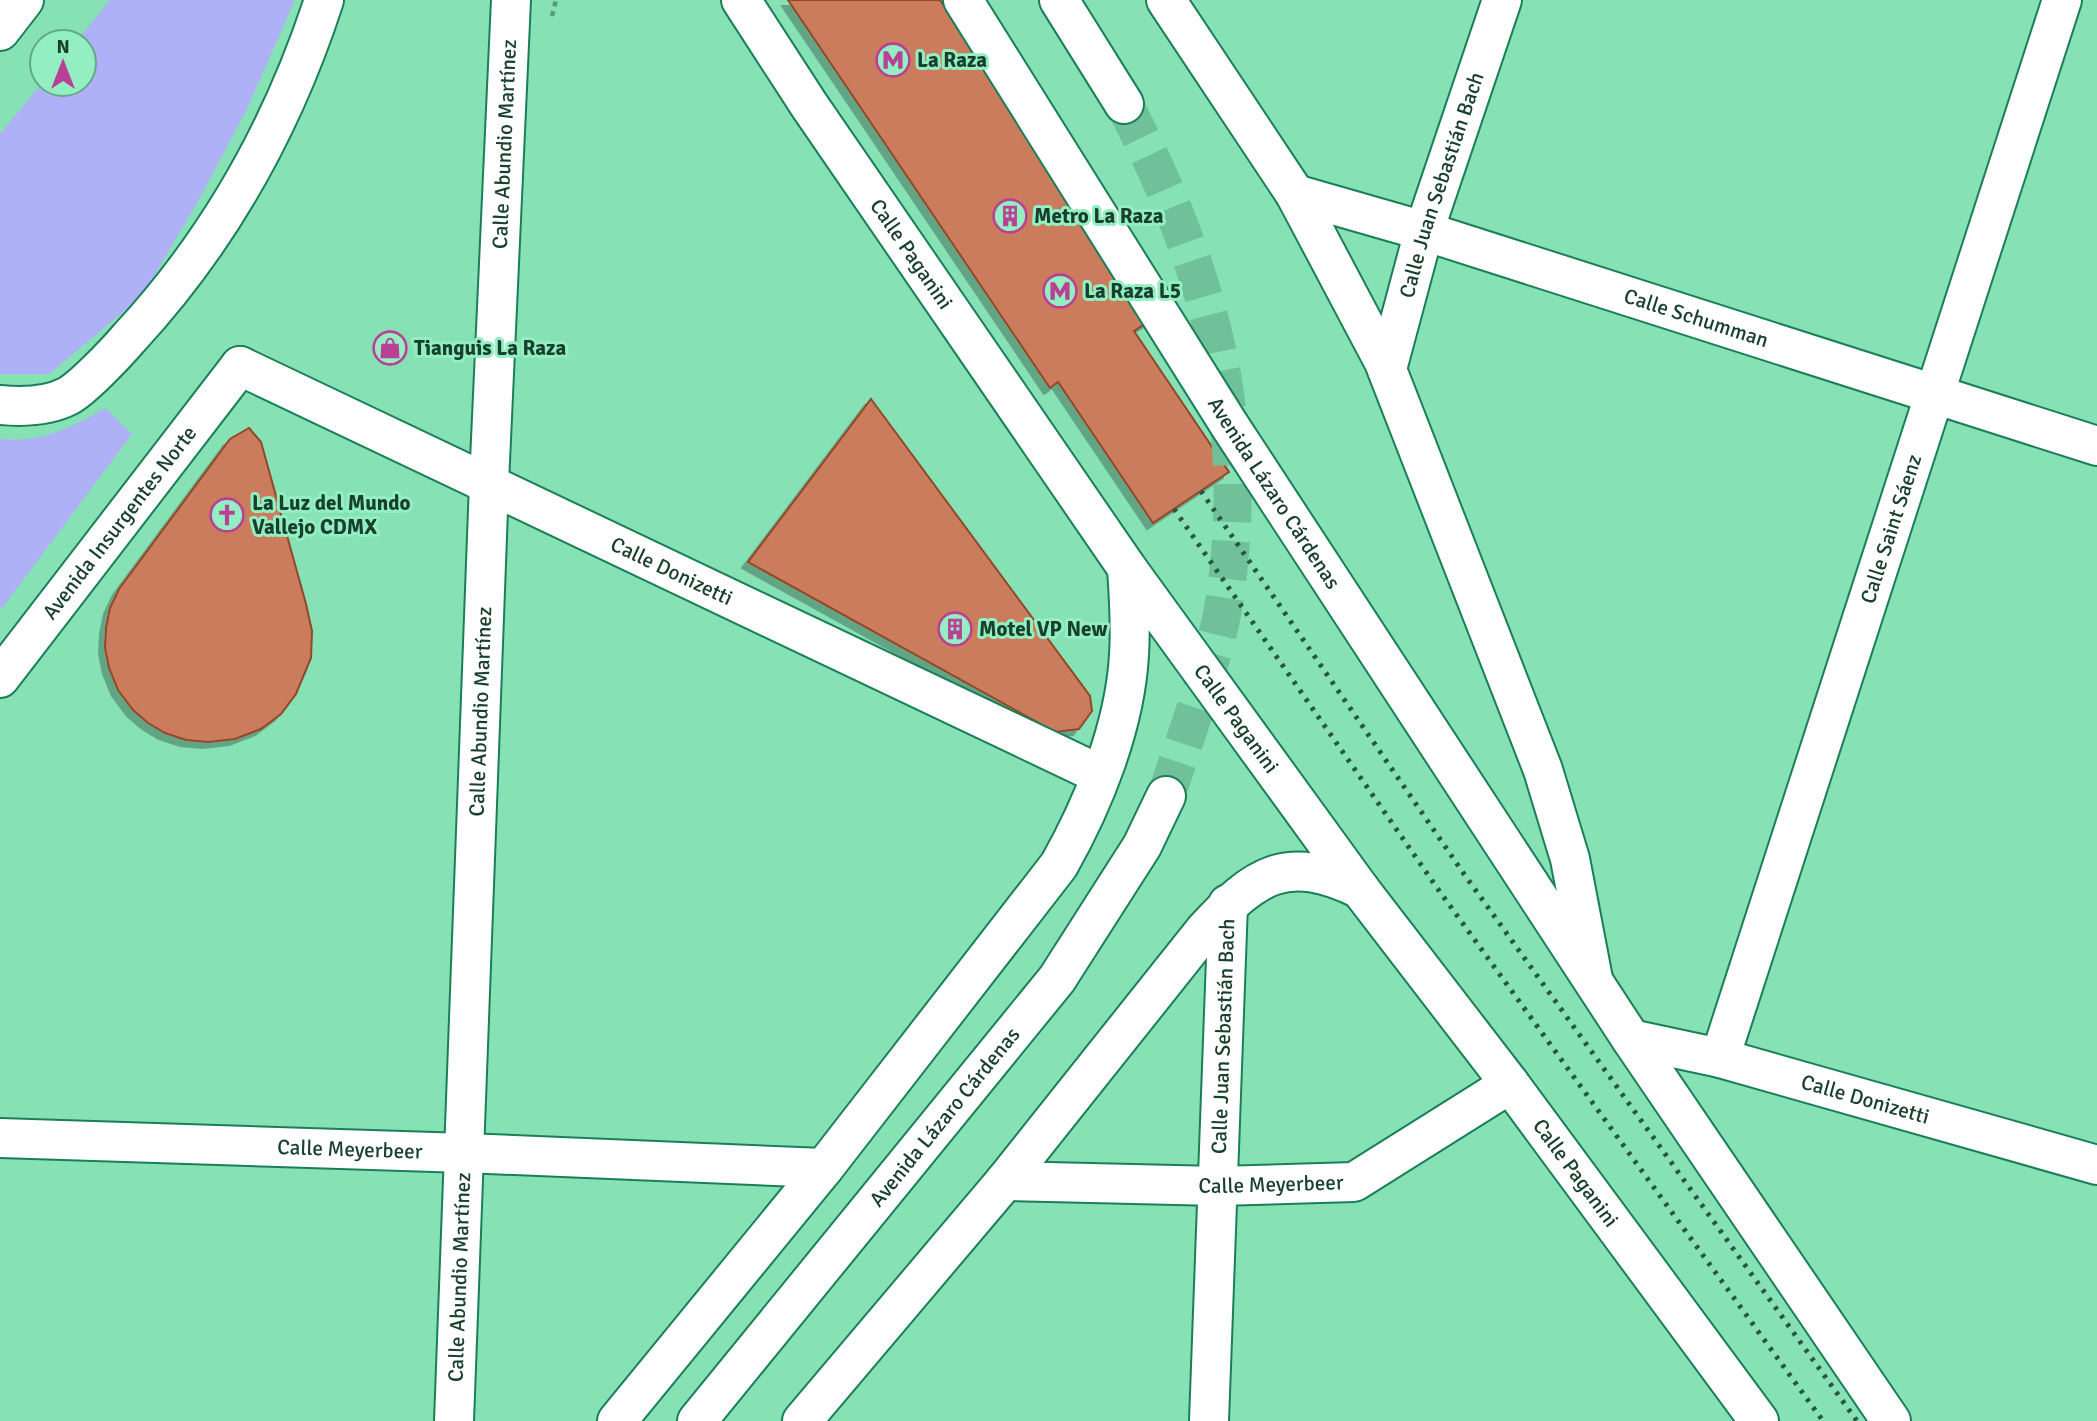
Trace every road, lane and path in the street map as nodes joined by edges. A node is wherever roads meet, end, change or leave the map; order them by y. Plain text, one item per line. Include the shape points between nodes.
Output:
1 (24, 0) edge
2 (324, 0) edge
3 (511, 0) edge
4 (741, 0) edge
5 (963, 0) edge
6 (1059, 0) edge
7 (1166, 0) edge
8 (1502, 0) edge
9 (2062, 0) edge
10 (0, 31) edge
11 (1124, 104) tunnel mouth
12 (1295, 194) junction
13 (1424, 231) junction
14 (240, 366) joint
15 (1387, 369) junction
16 (1936, 393) junction
17 (0, 405) edge
18 (2097, 446) edge
19 (489, 483) junction
20 (1127, 568) junction
21 (0, 678) edge
22 (1101, 775) junction
23 (1166, 796) tunnel mouth
24 (1360, 889) junction
25 (1228, 904) junction
26 (1593, 979) junction
27 (1631, 1039) junction
28 (1720, 1058) junction
29 (1510, 1084) junction
30 (0, 1138) edge
31 (464, 1153) junction
32 (2097, 1165) edge
33 (824, 1168) junction
34 (1005, 1181) junction
35 (1218, 1186) junction
36 (454, 1421) edge
37 (617, 1421) edge
38 (697, 1421) edge
39 (802, 1421) edge
40 (1209, 1421) edge
41 (1759, 1421) edge
42 (1891, 1421) edge

1 - 10 main road
2 - 17 main road via 285,104 258,158 221,220 158,307 69,396 44,404
3 - 19 main road, Calle Abundio Martínez
4 - 20 main road, Calle Paganini
5 - 26 main road, Avenida Lázaro Cárdenas via 1228,423
6 - 11 main road
7 - 12 main road
8 - 13 main road, Calle Juan Sebastián Bach
9 - 16 main road, Calle Saint Sáenz
12 - 13 main road, Calle Schumman
12 - 15 main road
13 - 15 main road, Calle Juan Sebastián Bach
13 - 16 main road, Calle Schumman
14 - 19 main road, Calle Donizetti
14 - 21 main road, Avenida Insurgentes Norte
15 - 26 main road via 1543,770 1570,859
16 - 18 main road, Calle Schumman
16 - 28 main road, Calle Saint Sáenz
19 - 22 main road, Calle Donizetti
19 - 31 main road, Calle Abundio Martínez
20 - 22 main road via 1129,658
20 - 24 main road, Calle Paganini
22 - 33 main road via 1082,824 1059,864
23 - 38 main road, Avenida Lázaro Cárdenas via 1142,846 1057,979
24 - 25 main road via 1320,873 1276,873
24 - 29 main road, Calle Paganini
25 - 34 main road
25 - 35 main road, Calle Juan Sebastián Bach
26 - 27 main road
27 - 28 main road, Calle Donizetti
27 - 42 main road
28 - 32 main road, Calle Donizetti
29 - 35 main road, Calle Meyerbeer via 1354,1182
29 - 41 main road, Calle Paganini
30 - 31 main road, Calle Meyerbeer
31 - 33 main road, Calle Meyerbeer
31 - 36 main road, Calle Abundio Martínez
33 - 37 main road
34 - 35 main road, Calle Meyerbeer
34 - 39 main road
35 - 40 main road, Calle Juan Sebastián Bach

